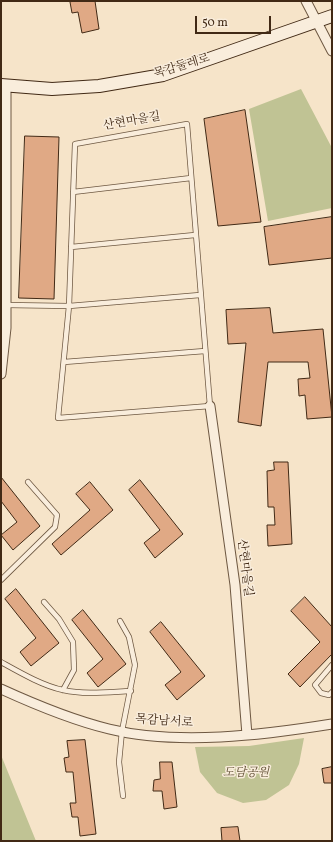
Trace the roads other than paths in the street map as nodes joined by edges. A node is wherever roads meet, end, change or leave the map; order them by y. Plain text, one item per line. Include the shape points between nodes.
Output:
1 (306, 1) edge
2 (332, 16) edge
3 (317, 22) junction
4 (332, 51) edge
5 (4, 85) edge
6 (191, 178) junction
7 (73, 192) junction
8 (195, 235) junction
9 (71, 247) junction
10 (200, 295) junction
11 (6, 305) junction
12 (69, 306) junction
13 (205, 351) junction
14 (64, 362) junction
15 (1, 374) edge
16 (210, 406) junction
17 (28, 482) dead end
18 (1, 580) edge
19 (44, 602) dead end
20 (120, 621) dead end
21 (1, 662) edge
22 (332, 665) edge
23 (1, 689) edge
24 (62, 690) junction
25 (131, 691) junction
26 (332, 692) edge
27 (332, 724) edge
28 (122, 731) junction
29 (247, 735) junction
30 (123, 796) dead end

1 - 3 street
2 - 3 street, 목감둘레로
3 - 4 street
3 - 5 street, 목감둘레로 via 163,75 99,86 52,89
5 - 11 street
6 - 7 lane
6 - 7 lane, 산현마을길 via 187,124 75,144
6 - 8 lane, 산현마을길
7 - 9 lane, 산현마을길
8 - 9 lane
8 - 10 lane, 산현마을길
9 - 12 lane, 산현마을길
10 - 12 lane
10 - 13 lane, 산현마을길
11 - 12 lane
11 - 15 street
12 - 14 lane, 산현마을길
13 - 14 lane
13 - 16 lane, 산현마을길
14 - 16 lane, 산현마을길 via 58,418
16 - 29 street, 산현마을길 via 235,585
17 - 18 lane via 57,515 55,527
19 - 24 lane via 59,618 73,642 74,670
20 - 25 lane via 129,637 135,665
21 - 24 lane
22 - 26 lane via 315,685 321,693 329,695
23 - 28 street, 목감남서로 via 40,707
24 - 25 lane via 96,693
25 - 28 lane
27 - 29 street, 목감남서로
28 - 29 street, 목감남서로 via 161,737
28 - 30 lane via 119,762

